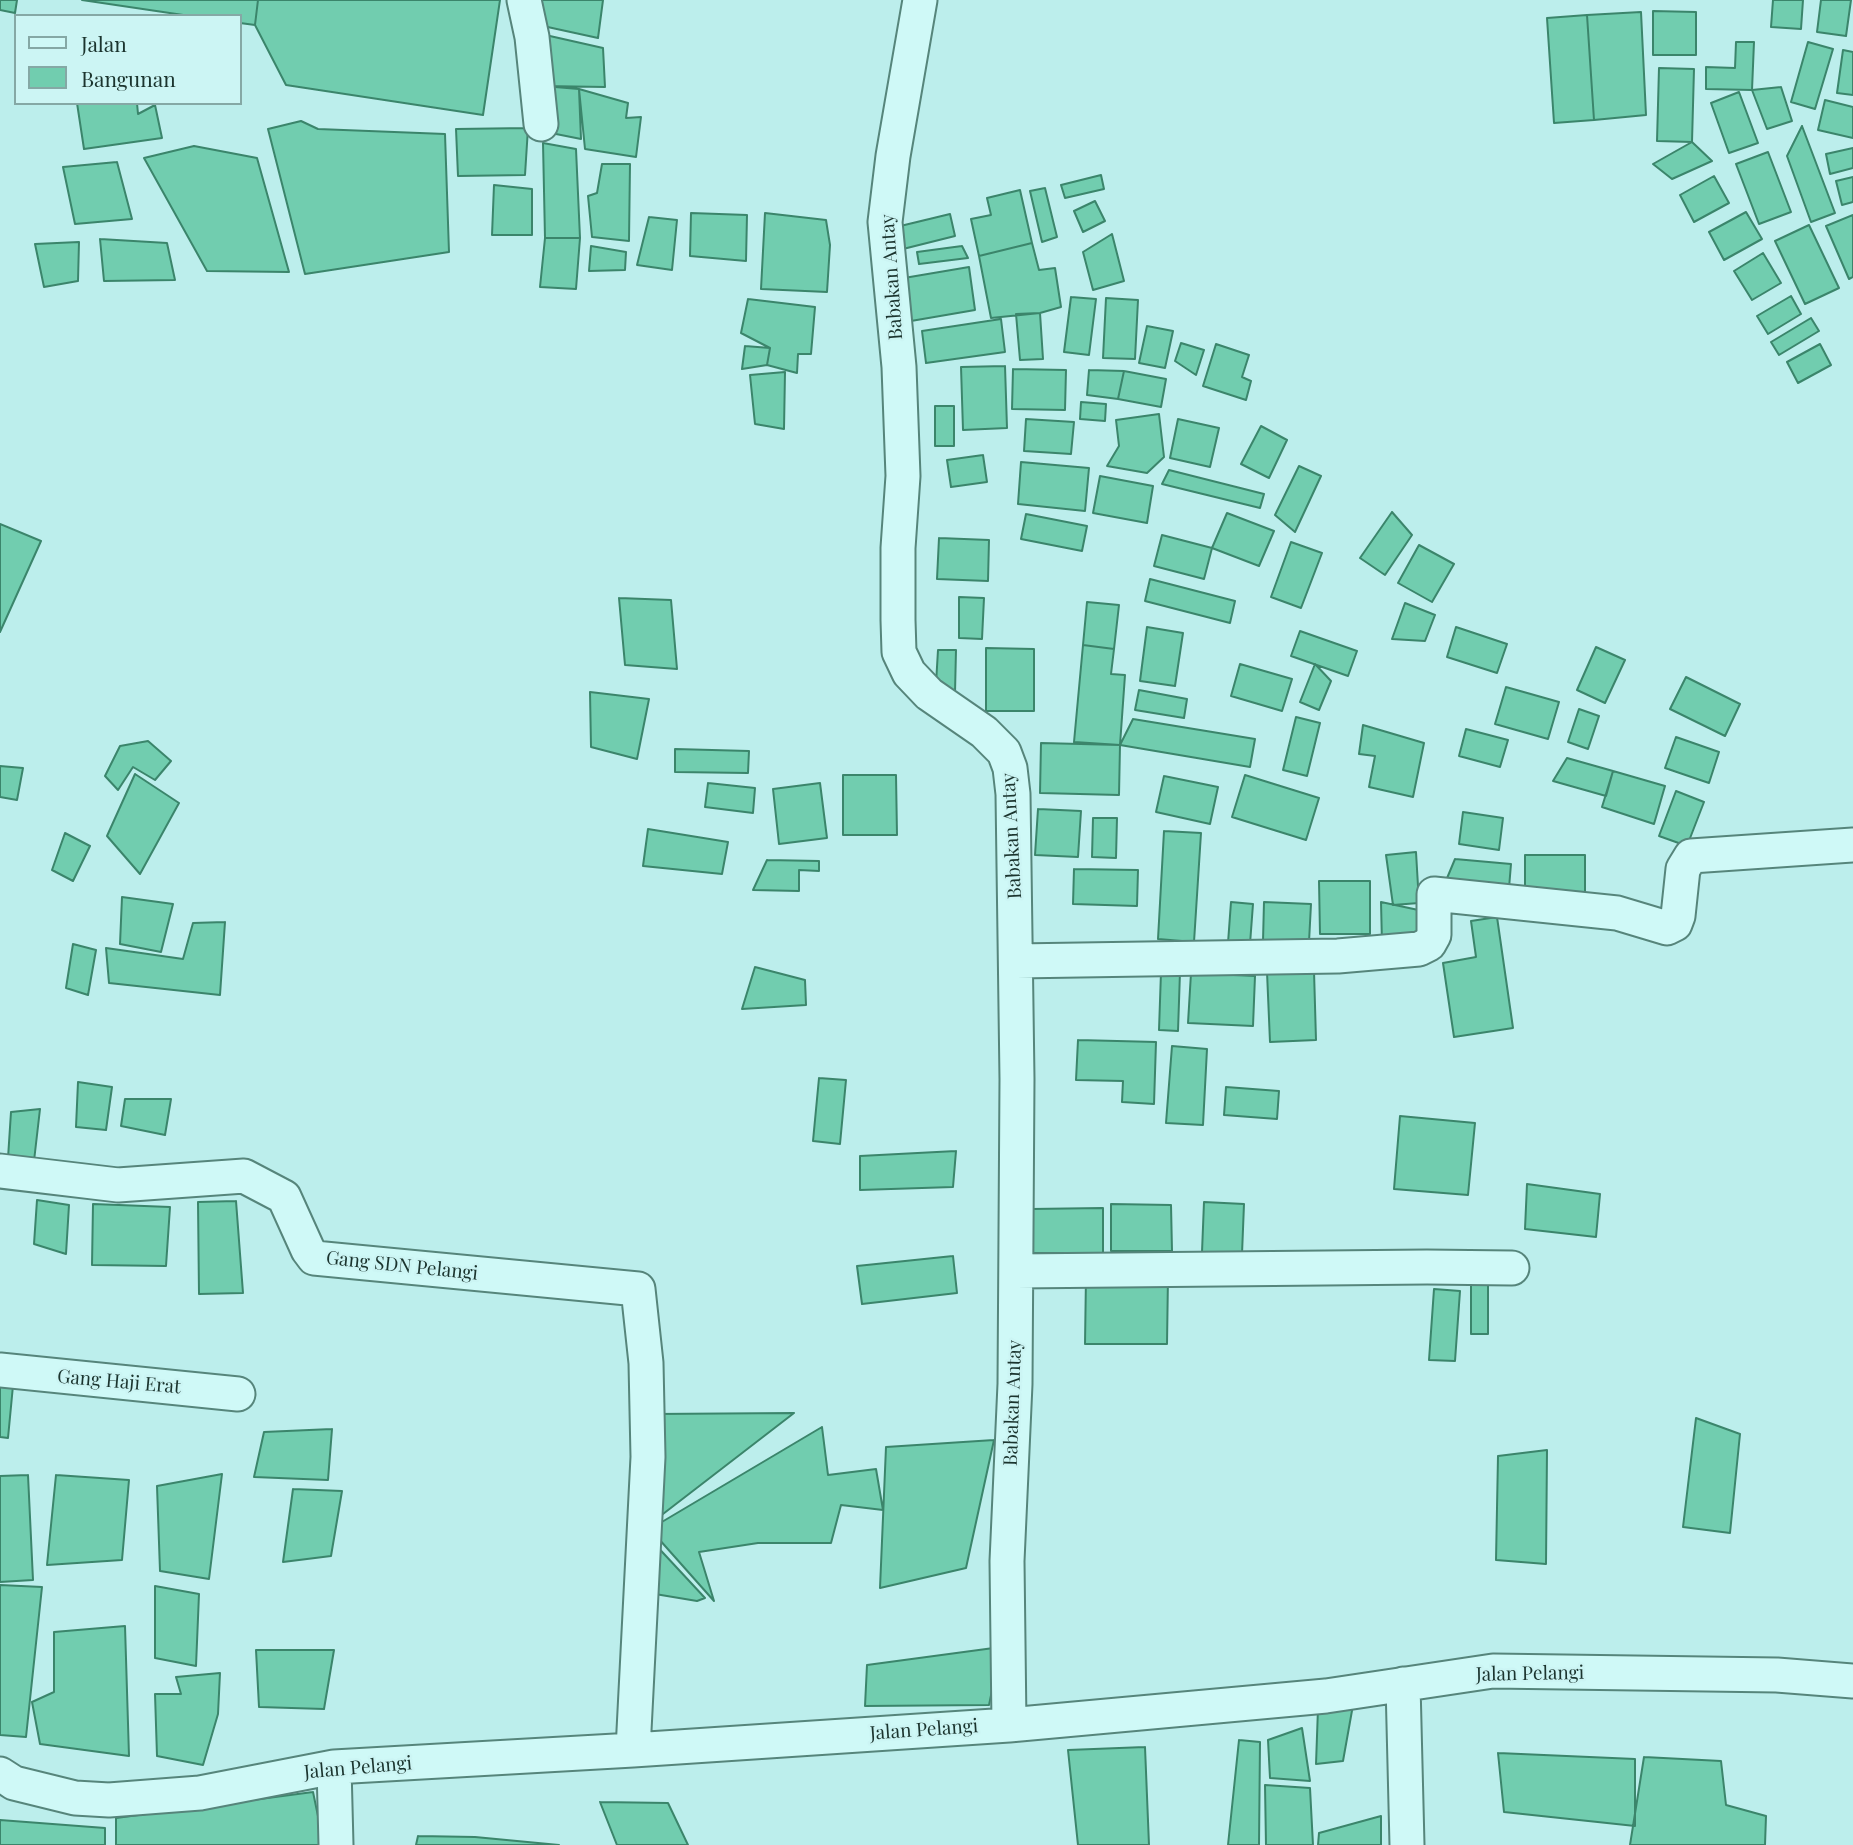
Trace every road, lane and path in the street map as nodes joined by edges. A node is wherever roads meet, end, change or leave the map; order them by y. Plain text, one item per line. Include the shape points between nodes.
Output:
1 (524, 0) edge
2 (920, 0) edge
3 (541, 124) dead end
4 (1853, 845) edge
5 (1016, 961) junction
6 (0, 1171) edge
7 (1512, 1268) dead end
8 (1016, 1270) junction
9 (0, 1370) edge
10 (238, 1394) dead end
11 (1853, 1681) edge
12 (1404, 1684) junction
13 (1009, 1724) junction
14 (633, 1750) junction
15 (334, 1767) junction
16 (0, 1774) edge
17 (336, 1845) edge
18 (1407, 1845) edge

1 - 3 street
2 - 5 street, Babakan Antay via 885,222 899,367 903,476 899,652 909,673 929,694 984,732 1004,752 1010,768 1015,839
4 - 5 street via 1691,856 1683,869 1678,916 1667,928 1617,913 1433,894 1434,935 1419,949 1338,956
5 - 8 street, Babakan Antay
6 - 14 street, Gang SDN Pelangi via 118,1185 244,1176 284,1197 314,1258 638,1289 646,1363 648,1457
7 - 8 street
8 - 13 street, Babakan Antay via 1007,1561
9 - 10 street, Gang Haji Erat
11 - 12 street, Jalan Pelangi via 1777,1675 1493,1671
12 - 13 street, Jalan Pelangi via 1326,1696
12 - 18 street
13 - 14 street, Jalan Pelangi
14 - 15 street, Jalan Pelangi
15 - 16 street, Jalan Pelangi via 200,1793 109,1800 75,1798 14,1783
15 - 17 street

